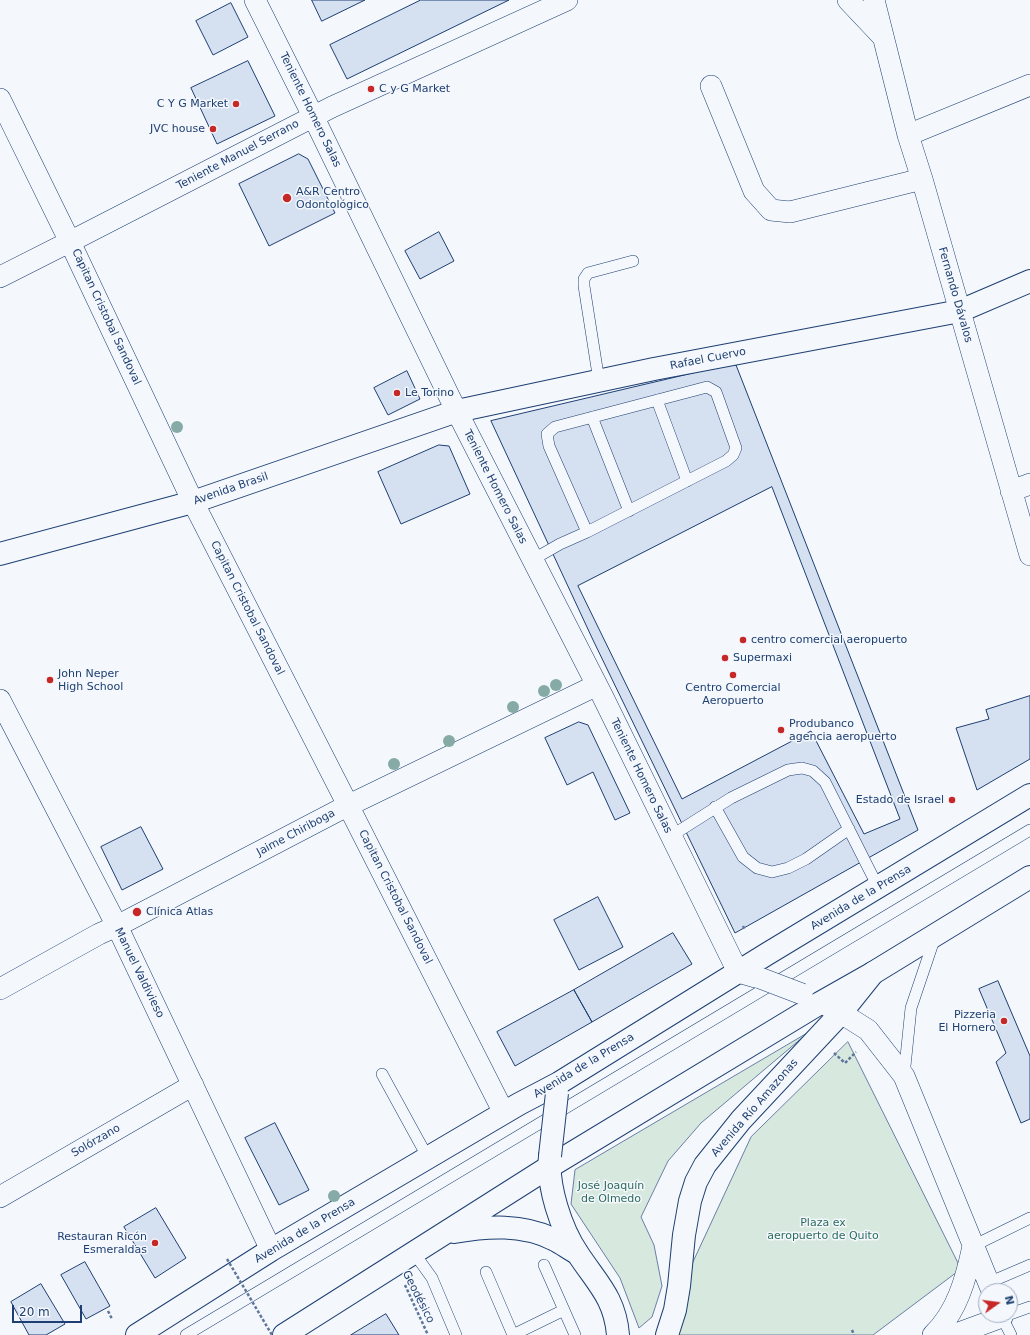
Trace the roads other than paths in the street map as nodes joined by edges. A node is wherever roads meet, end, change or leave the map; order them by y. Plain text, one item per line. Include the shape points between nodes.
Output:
1 (255, 0) edge
2 (567, 0) edge
3 (848, 0) edge
4 (874, 0) edge
5 (882, 36) junction
6 (1030, 85) edge
7 (712, 86) dead end
8 (0, 99) edge
9 (313, 116) junction
10 (908, 135) junction
11 (922, 179) junction
12 (70, 242) junction
13 (633, 262) dead end
14 (0, 277) edge
15 (1030, 281) edge
16 (960, 311) junction
17 (599, 381) junction
18 (657, 400) junction
19 (457, 411) junction
20 (592, 418) junction
21 (687, 481) junction
22 (1030, 484) edge
23 (1011, 491) junction
24 (193, 502) junction
25 (629, 511) junction
26 (587, 532) junction
27 (0, 554) edge
28 (1030, 555) edge
29 (532, 560) junction
30 (596, 685) junction
31 (0, 700) edge
32 (1030, 795) edge
33 (348, 806) junction
34 (715, 807) junction
35 (849, 829) junction
36 (1030, 830) edge
37 (671, 836) junction
38 (1030, 877) edge
39 (878, 887) junction
40 (117, 926) junction
41 (937, 933) junction
42 (738, 972) junction
43 (873, 973) junction
44 (0, 989) edge
45 (811, 998) junction
46 (841, 1013) junction
47 (382, 1074) dead end
48 (904, 1076) junction
49 (193, 1085) junction
50 (558, 1088) junction
51 (504, 1113) junction
52 (428, 1158) junction
53 (549, 1162) junction
54 (0, 1196) edge
55 (1030, 1218) edge
56 (447, 1233) junction
57 (972, 1246) junction
58 (271, 1250) junction
59 (414, 1253) junction
60 (577, 1253) junction
61 (544, 1265) dead end
62 (1030, 1265) edge
63 (486, 1272) dead end
64 (988, 1283) edge
65 (997, 1283) edge
66 (1030, 1307) edge
67 (564, 1310) junction
68 (1018, 1313) edge
69 (993, 1323) edge
70 (137, 1335) edge
71 (186, 1335) edge
72 (284, 1335) edge
73 (456, 1335) edge
74 (513, 1335) edge
75 (575, 1335) edge
76 (618, 1335) edge
77 (668, 1335) edge
78 (932, 1335) edge
79 (953, 1335) edge

1 - 9 street, Teniente Homero Salas
2 - 9 street, Teniente Manuel Serrano
3 - 5 street, Fernando Dávalos
4 - 5 street, Fernando Dávalos
5 - 10 street, Fernando Dávalos
6 - 10 street
7 - 11 street via 754,191 771,210 790,212
8 - 12 street, Capitan Cristobal Sandoval
9 - 12 street, Teniente Manuel Serrano
9 - 19 street, Teniente Homero Salas
10 - 11 street, Fernando Dávalos
11 - 16 street, Fernando Dávalos
12 - 14 street, Teniente Manuel Serrano
12 - 24 street, Capitan Cristobal Sandoval
13 - 17 lane via 588,272 584,279 585,303
15 - 16 main road, Rafael Cuervo
16 - 17 main road, Rafael Cuervo
16 - 23 street, Fernando Dávalos
17 - 19 main road, Rafael Cuervo
18 - 20 lane
18 - 21 lane
18 - 21 lane via 707,387 716,392 736,448 726,461
19 - 24 main road, Avenida Brasil
19 - 29 street, Teniente Homero Salas
20 - 25 lane
20 - 26 lane via 555,427 547,434 549,446
21 - 25 lane
22 - 23 street
23 - 28 street, Fernando Dávalos
24 - 27 main road, Avenida Brasil
24 - 33 street, Capitan Cristobal Sandoval
25 - 26 lane
26 - 29 lane
29 - 30 street, Teniente Homero Salas
30 - 33 street, Jaime Chiriboga
30 - 37 street, Teniente Homero Salas
31 - 40 street, Manuel Valdivieso
32 - 39 main road, Avenida de la Prensa
33 - 40 street, Jaime Chiriboga
33 - 51 street, Capitan Cristobal Sandoval
34 - 35 lane via 788,770 802,768 813,771 825,782
34 - 35 lane via 743,857 757,868 772,872 800,862
34 - 37 lane
35 - 39 lane
36 - 71 lane
37 - 42 street, Teniente Homero Salas
38 - 41 main road
39 - 42 main road, Avenida de la Prensa
40 - 44 street, Jaime Chiriboga
40 - 49 street, Manuel Valdivieso
41 - 43 main road
41 - 48 lane via 911,1008
42 - 45 street, bridge
42 - 50 main road, Avenida de la Prensa
43 - 45 main road
43 - 46 main road, Avenida Río Amazonas
45 - 46 street
45 - 53 main road
46 - 48 street via 868,1030
46 - 77 main road, Avenida Río Amazonas via 741,1120 705,1165 690,1201 679,1286
47 - 52 lane
48 - 57 street
49 - 54 street, Solórzano
49 - 58 street, Manuel Valdivieso
50 - 51 main road, Avenida de la Prensa
50 - 53 main road, bridge
51 - 52 main road, Avenida de la Prensa
52 - 58 main road, Avenida de la Prensa
53 - 56 main road
53 - 60 main road via 552,1188 559,1212
55 - 57 lane
56 - 59 main road
56 - 60 main road via 477,1228 517,1228 553,1239
57 - 64 street
57 - 78 street via 968,1270 960,1293 950,1314
58 - 70 main road, Avenida de la Prensa
59 - 72 main road
59 - 73 lane via 432,1278
60 - 76 main road via 604,1290 617,1322
61 - 67 lane
62 - 65 lane
63 - 74 lane
66 - 68 lane
67 - 74 lane
67 - 75 lane
69 - 79 street

